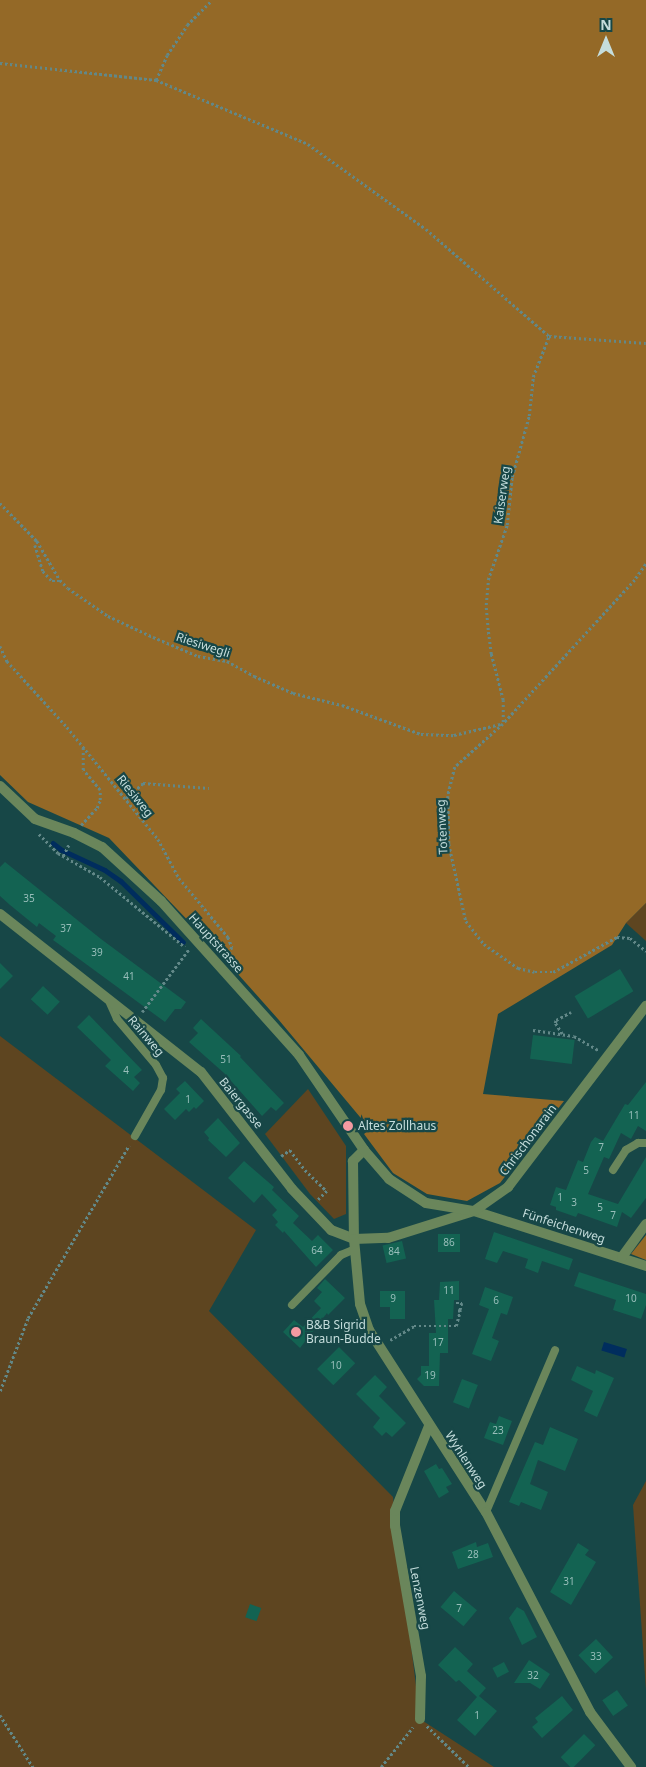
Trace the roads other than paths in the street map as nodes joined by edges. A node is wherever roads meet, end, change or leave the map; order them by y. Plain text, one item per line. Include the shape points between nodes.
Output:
1 (0, 786) edge
2 (0, 914) edge
3 (110, 1002) junction
4 (646, 1006) edge
5 (135, 1136) road end
6 (646, 1143) edge
7 (364, 1150) junction
8 (613, 1170) dead end
9 (474, 1211) junction
10 (646, 1224) edge
11 (354, 1244) junction
12 (622, 1257) junction
13 (646, 1266) edge
14 (292, 1305) dead end
15 (555, 1350) dead end
16 (429, 1426) junction
17 (486, 1512) junction
18 (420, 1719) road end
19 (631, 1767) edge

1 - 7 street, Hauptstrasse via 35,820 74,833 102,847 161,901 298,1056
2 - 3 street, Baiergasse
3 - 5 lane, Rainweg via 117,1019 163,1078 161,1090
3 - 11 street, Baiergasse via 201,1072 310,1208 331,1230
4 - 9 street, Chrischonarain via 508,1187
6 - 8 lane via 638,1143 626,1150
7 - 9 street, Hauptstrasse via 388,1179 426,1203
7 - 11 street, Wyhlenweg via 353,1161
9 - 11 street, Baiergasse via 388,1238
9 - 12 street, Fünfeichenweg
10 - 12 street
11 - 14 lane
11 - 16 street, Wyhlenweg via 360,1304 369,1330
12 - 13 street, Fünfeichenweg
15 - 17 lane
16 - 17 street, Wyhlenweg
16 - 18 street, Lenzenweg via 396,1511 395,1526 420,1676
17 - 19 street, Wyhlenweg via 590,1712

